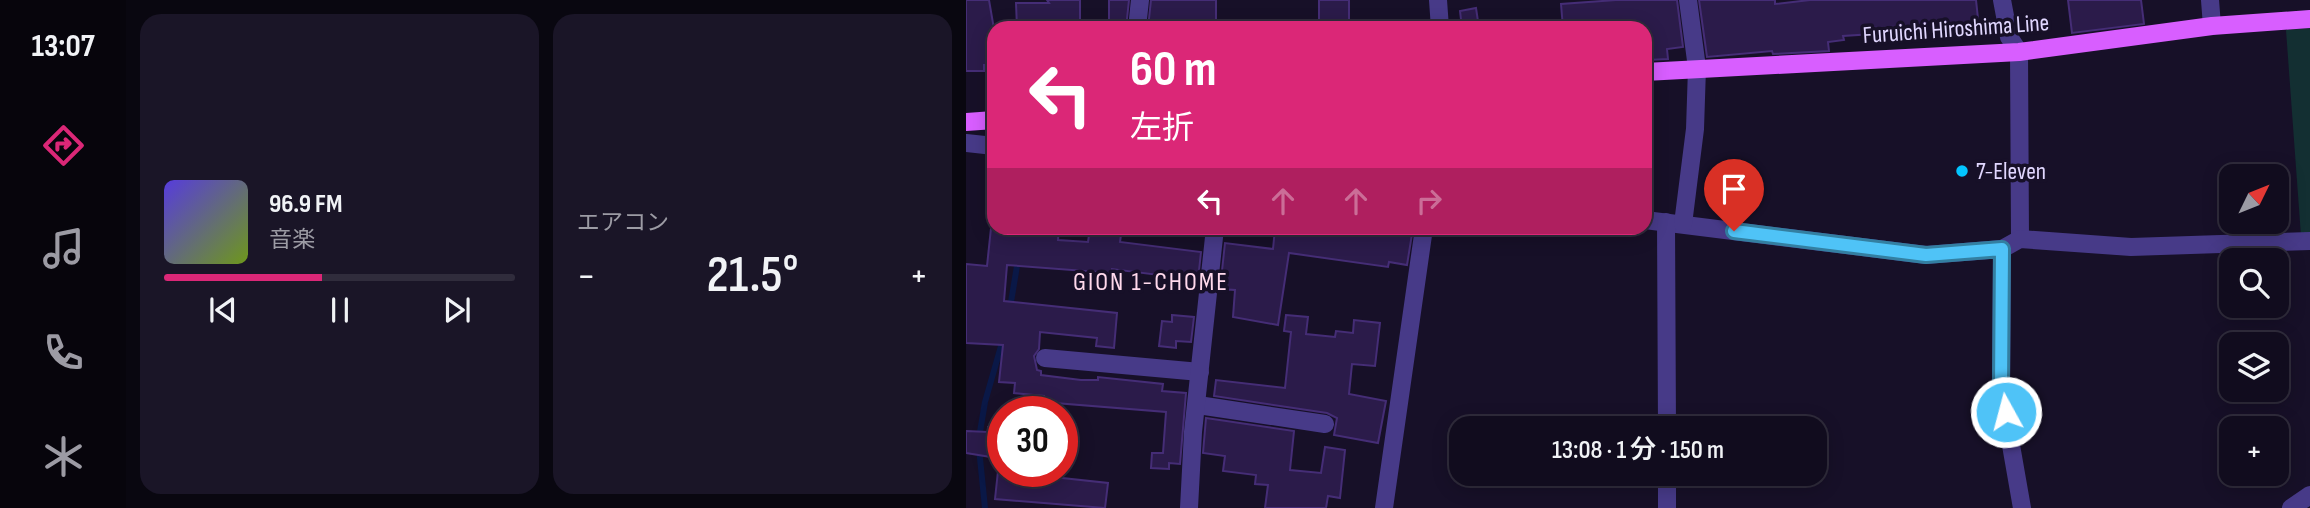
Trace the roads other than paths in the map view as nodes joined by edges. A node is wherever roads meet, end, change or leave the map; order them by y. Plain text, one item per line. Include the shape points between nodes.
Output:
1 (1140, 0) edge
2 (1438, 0) edge
3 (1688, 0) edge
4 (2002, 0) edge
5 (2210, 0) edge
6 (2310, 19) edge
7 (1138, 21) edge
8 (1440, 21) edge
9 (2212, 26) junction
10 (2020, 52) junction
11 (1697, 68) junction
12 (1652, 71) edge
13 (987, 120) edge
14 (966, 122) edge
15 (966, 143) edge
16 (987, 145) edge
17 (1652, 221) edge
18 (1674, 223) junction
19 (1214, 235) edge
20 (1423, 235) edge
21 (2020, 239) junction
22 (2310, 241) edge
23 (2002, 249) junction
24 (1045, 358) dead end
25 (1200, 372) junction
26 (1198, 405) junction
27 (1667, 416) edge
28 (1325, 424) dead end
29 (1667, 486) edge
30 (2310, 495) edge
31 (1189, 508) edge
32 (1384, 508) edge
33 (1667, 508) edge
34 (2022, 508) edge
35 (2291, 508) edge

1 - 7 street
2 - 8 street
3 - 11 street
4 - 10 street via 2009,37
5 - 9 street
6 - 9 main road, Furuichi Hiroshima Line
9 - 10 main road, Furuichi Hiroshima Line
10 - 11 main road, Furuichi Hiroshima Line
10 - 21 street
11 - 12 main road, Furuichi Hiroshima Line
11 - 18 street via 1695,129
13 - 14 main road
15 - 16 street
17 - 18 street
18 - 23 street via 1926,255
18 - 27 street
19 - 25 street
20 - 32 street
21 - 22 street via 2131,247
21 - 23 street
23 - 34 street via 2001,388
24 - 25 street
25 - 26 street
26 - 28 street
26 - 31 street
29 - 33 street
30 - 35 street

